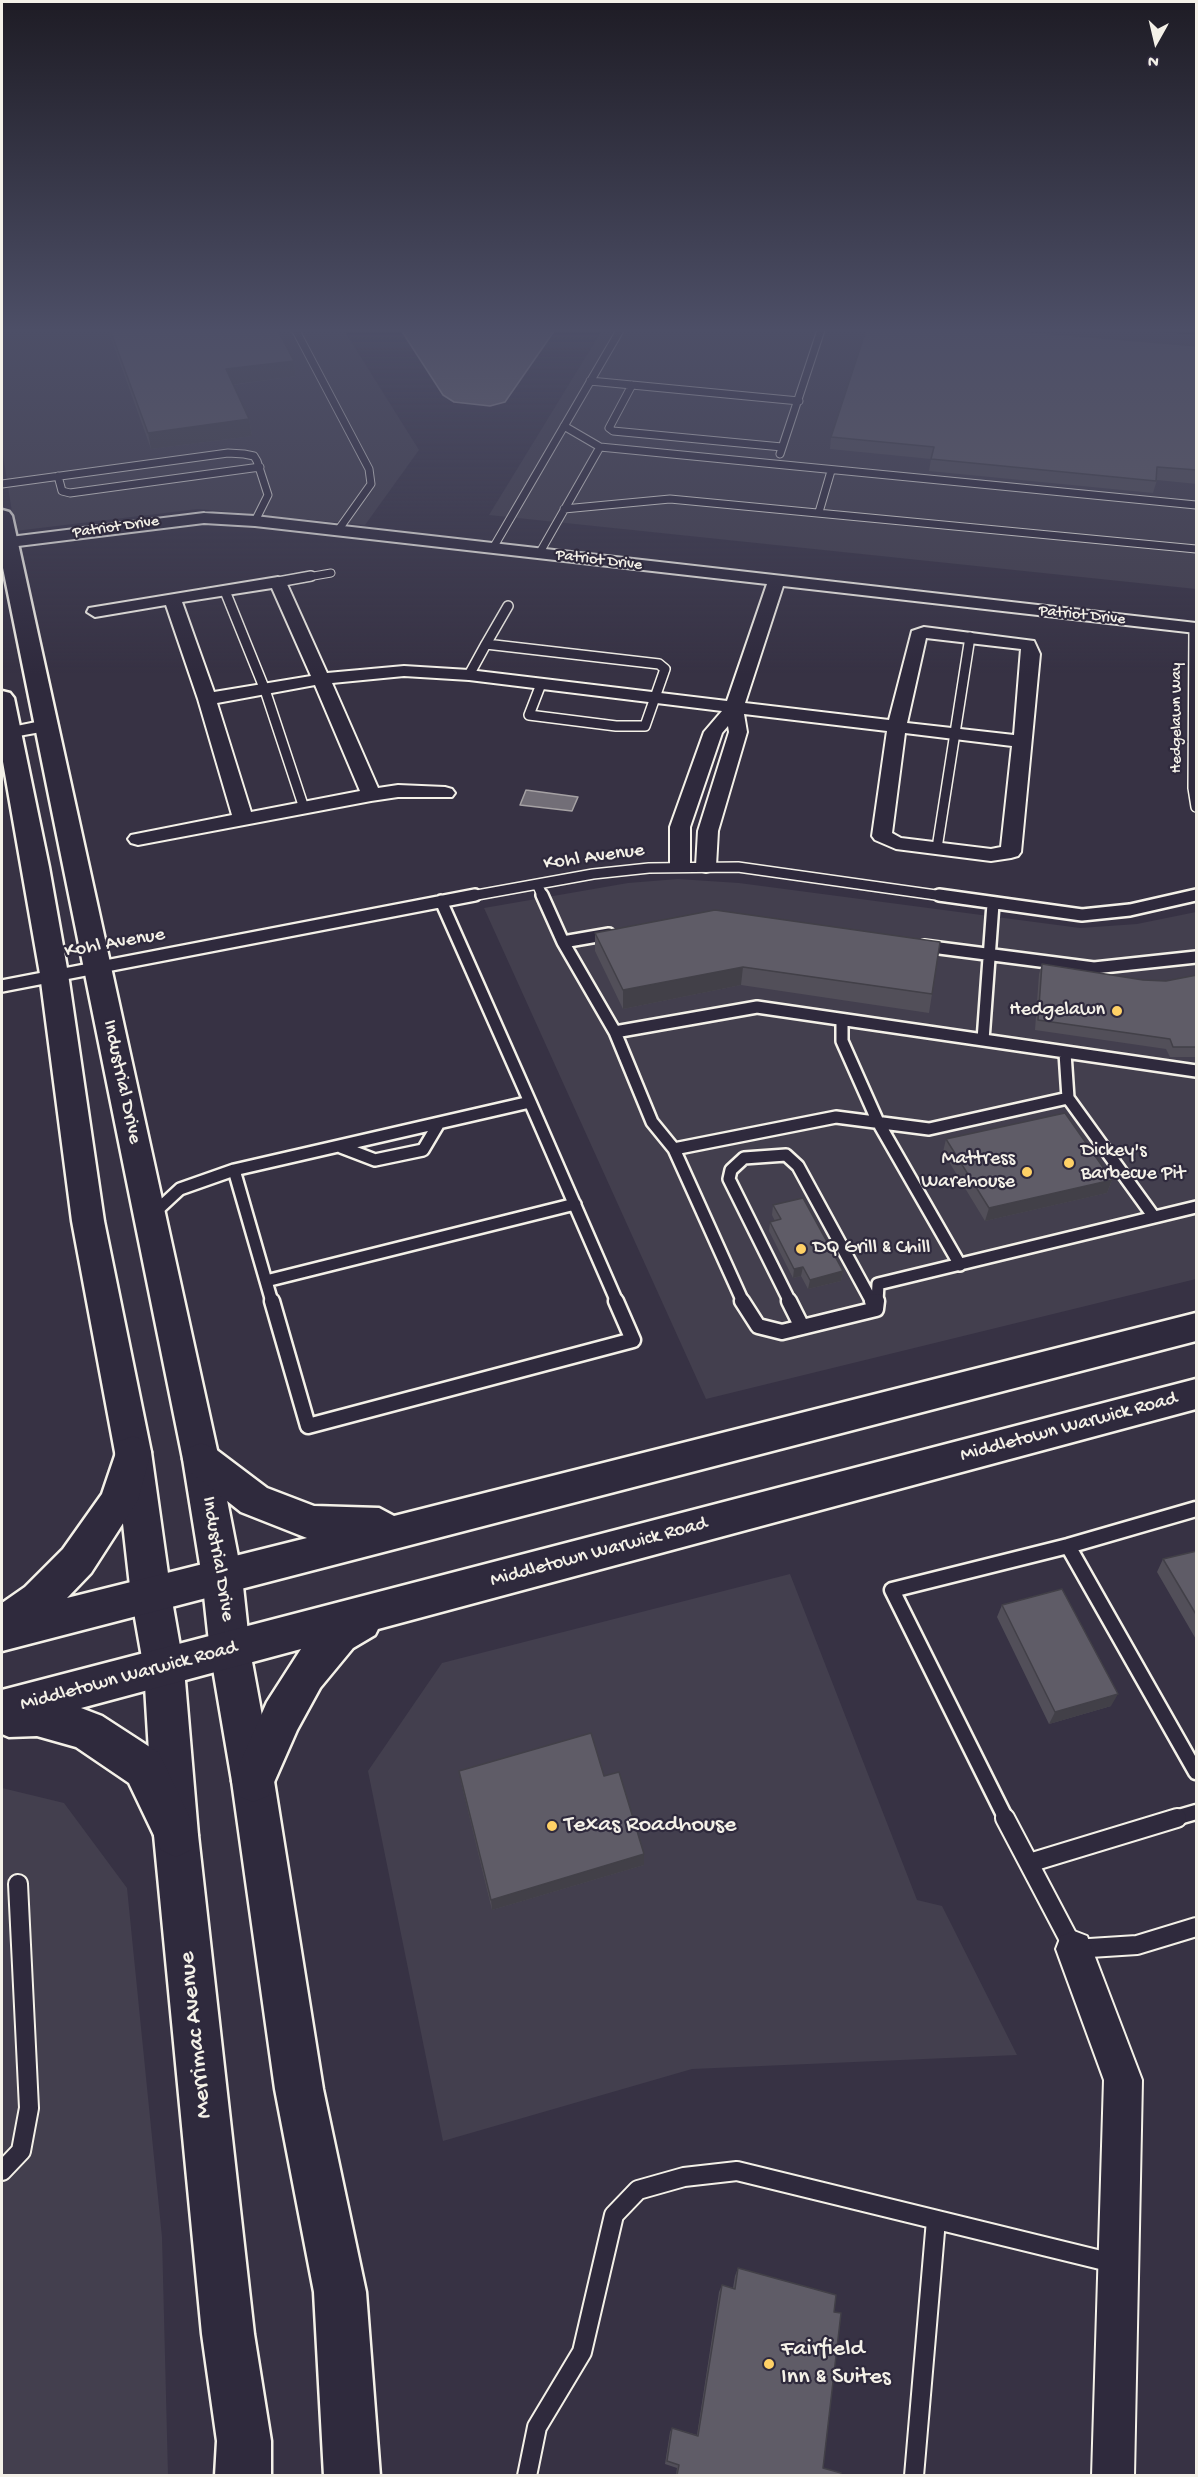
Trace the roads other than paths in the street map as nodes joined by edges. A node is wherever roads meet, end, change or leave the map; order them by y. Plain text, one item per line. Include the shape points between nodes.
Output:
1 (355, 443) edge
2 (554, 443) edge
3 (592, 443) edge
4 (732, 443) edge
5 (784, 443) edge
6 (600, 447) junction
7 (782, 447) junction
8 (776, 465) junction
9 (260, 467) junction
10 (831, 471) junction
11 (58, 476) junction
12 (2, 484) edge
13 (1197, 505) edge
14 (564, 509) junction
15 (819, 512) junction
16 (2, 516) edge
17 (255, 521) junction
18 (339, 530) junction
19 (5, 542) edge
20 (493, 548) junction
21 (1197, 549) edge
22 (539, 554) junction
23 (331, 573) dead end
24 (278, 582) junction
25 (776, 582) junction
26 (225, 591) junction
27 (172, 599) junction
28 (508, 606) dead end
29 (94, 612) dead end
30 (1195, 628) edge
31 (970, 637) junction
32 (486, 644) junction
33 (469, 675) junction
34 (321, 679) junction
35 (541, 684) junction
36 (265, 690) junction
37 (2, 698) edge
38 (655, 698) junction
39 (207, 699) junction
40 (734, 708) junction
41 (46, 726) junction
42 (897, 727) junction
43 (954, 733) junction
44 (4, 734) edge
45 (1195, 739) edge
46 (1022, 742) junction
47 (445, 793) dead end
48 (371, 795) junction
49 (1197, 807) edge
50 (304, 808) junction
51 (243, 819) junction
52 (138, 839) dead end
53 (937, 848) junction
54 (706, 866) junction
55 (680, 867) junction
56 (537, 884) junction
57 (1197, 895) edge
58 (441, 901) junction
59 (993, 904) junction
60 (622, 932) edge
61 (563, 942) junction
62 (907, 944) edge
63 (990, 955) junction
64 (1197, 957) edge
65 (96, 966) junction
66 (54, 974) junction
67 (2, 986) edge
68 (842, 1020) junction
69 (615, 1032) junction
70 (983, 1040) junction
71 (1065, 1053) junction
72 (1197, 1071) edge
73 (1068, 1098) junction
74 (530, 1102) junction
75 (878, 1122) junction
76 (439, 1123) junction
77 (341, 1147) junction
78 (674, 1149) junction
79 (234, 1170) junction
80 (575, 1204) junction
81 (1197, 1207) edge
82 (150, 1217) junction
83 (1154, 1217) junction
84 (960, 1265) junction
85 (266, 1281) junction
86 (876, 1309) junction
87 (802, 1327) junction
88 (1197, 1327) edge
89 (1197, 1394) edge
90 (133, 1452) junction
91 (201, 1459) junction
92 (1197, 1509) edge
93 (414, 1527) junction
94 (1068, 1546) junction
95 (222, 1577) junction
96 (151, 1595) junction
97 (383, 1610) junction
98 (2, 1625) edge
99 (2, 1633) edge
100 (230, 1651) junction
101 (164, 1669) junction
102 (2, 1710) edge
103 (2, 1718) edge
104 (1197, 1773) edge
105 (253, 1781) junction
106 (1197, 1812) edge
107 (176, 1835) junction
108 (1029, 1863) junction
109 (18, 1884) dead end
110 (1197, 1927) edge
111 (1074, 1949) junction
112 (2, 2171) edge
113 (936, 2220) junction
114 (1117, 2264) junction
115 (243, 2475) edge
116 (352, 2475) edge
117 (528, 2475) edge
118 (914, 2475) edge
119 (1113, 2475) edge

1 - 18 lane via 369,469 371,484
2 - 20 lane
3 - 6 lane
4 - 7 lane
5 - 7 lane
6 - 8 lane
6 - 14 lane
7 - 8 lane
8 - 10 lane
9 - 11 lane via 254,456 228,453
9 - 11 lane via 70,493 62,491
9 - 17 lane via 268,495
10 - 13 lane
10 - 15 lane
11 - 12 lane
14 - 15 lane via 670,499
14 - 22 lane
15 - 21 lane
16 - 19 street, Industrial Drive
17 - 18 street, Patriot Drive
17 - 19 street, Patriot Drive via 204,518
18 - 20 street, Patriot Drive
19 - 41 street, Industrial Drive
20 - 22 street, Patriot Drive
22 - 25 street, Patriot Drive
23 - 24 lane
24 - 26 street
24 - 34 street
25 - 30 street, Patriot Drive
25 - 40 street
26 - 27 street
26 - 36 lane
27 - 29 street
27 - 39 street
28 - 32 lane
30 - 45 lane, Hedgelawn Way
31 - 42 street via 924,632 918,635
31 - 43 lane
31 - 46 street via 1028,645
32 - 33 lane
32 - 38 lane via 659,664 665,669
33 - 34 street via 404,671
33 - 35 street
34 - 36 street
34 - 48 street
35 - 38 street
35 - 38 lane via 529,715 645,726
36 - 39 street
36 - 50 lane
37 - 44 street
38 - 40 street
39 - 51 street
40 - 42 street
40 - 54 street via 738,732 708,831
40 - 55 street via 712,732 680,827
41 - 44 street
41 - 65 street, Industrial Drive
42 - 43 street
42 - 53 street via 882,836 896,843
43 - 46 street
43 - 53 lane
44 - 66 street via 36,867
45 - 49 lane, Hedgelawn Way via 1193,789
46 - 53 street via 1011,852 991,855
47 - 48 street via 398,791
48 - 50 street
50 - 51 street
51 - 52 street
54 - 55 lane, Kohl Avenue
54 - 59 lane, Kohl Avenue via 738,867
55 - 56 lane, Kohl Avenue via 593,874
56 - 58 lane, Kohl Avenue
56 - 61 lane
57 - 59 lane, Kohl Avenue via 1130,910 1082,915
58 - 65 lane, Kohl Avenue
58 - 74 lane
59 - 63 lane
60 - 61 lane
61 - 69 lane
62 - 63 lane
63 - 64 lane via 1094,968
63 - 70 lane
65 - 66 lane, Kohl Avenue
65 - 82 street, Industrial Drive
66 - 67 lane, Kohl Avenue
66 - 90 street via 88,1221
68 - 69 lane via 757,1007
68 - 70 lane
68 - 75 lane via 842,1041
69 - 78 lane via 652,1122
70 - 71 lane
71 - 72 lane
71 - 73 lane
73 - 75 lane via 929,1129
73 - 83 lane
74 - 76 lane
74 - 80 lane
75 - 78 lane via 836,1117
75 - 84 lane
76 - 77 lane
76 - 77 lane via 423,1150 375,1161
77 - 79 lane
78 - 87 lane via 744,1305 758,1326 782,1332
79 - 82 lane via 180,1189
79 - 85 lane
80 - 85 lane
80 - 85 lane via 633,1340 308,1426
81 - 83 lane
82 - 91 street, Industrial Drive
83 - 84 lane
84 - 86 lane via 878,1284
86 - 87 lane
86 - 87 lane via 798,1166 786,1155 744,1158 731,1170 729,1179
88 - 93 street
89 - 97 street, Middletown Warwick Road
90 - 96 street
90 - 98 street via 119,1500 77,1561 39,1599
91 - 93 street via 254,1500 313,1522
91 - 95 street, Industrial Drive
92 - 94 lane
93 - 95 street
94 - 104 lane
94 - 108 lane via 892,1590
95 - 96 street
95 - 100 street, Industrial Drive
96 - 99 street
96 - 101 street, Merrimac Avenue
97 - 100 street, Middletown Warwick Road
97 - 105 street via 339,1635 306,1674
100 - 101 street, Middletown Warwick Road
100 - 105 street
101 - 102 street, Middletown Warwick Road
101 - 107 street, Merrimac Avenue
103 - 107 street via 37,1716 87,1730 144,1768
105 - 116 street via 299,2089 340,2292
106 - 108 lane
107 - 115 street, Merrimac Avenue via 228,2334 244,2441
108 - 111 lane
109 - 112 lane via 30,2108 21,2151
110 - 111 lane via 1137,1945
111 - 114 street via 1123,2080
113 - 114 lane
113 - 117 lane via 737,2171 684,2177 638,2190 614,2215 582,2352 537,2427
113 - 118 lane
114 - 119 street

